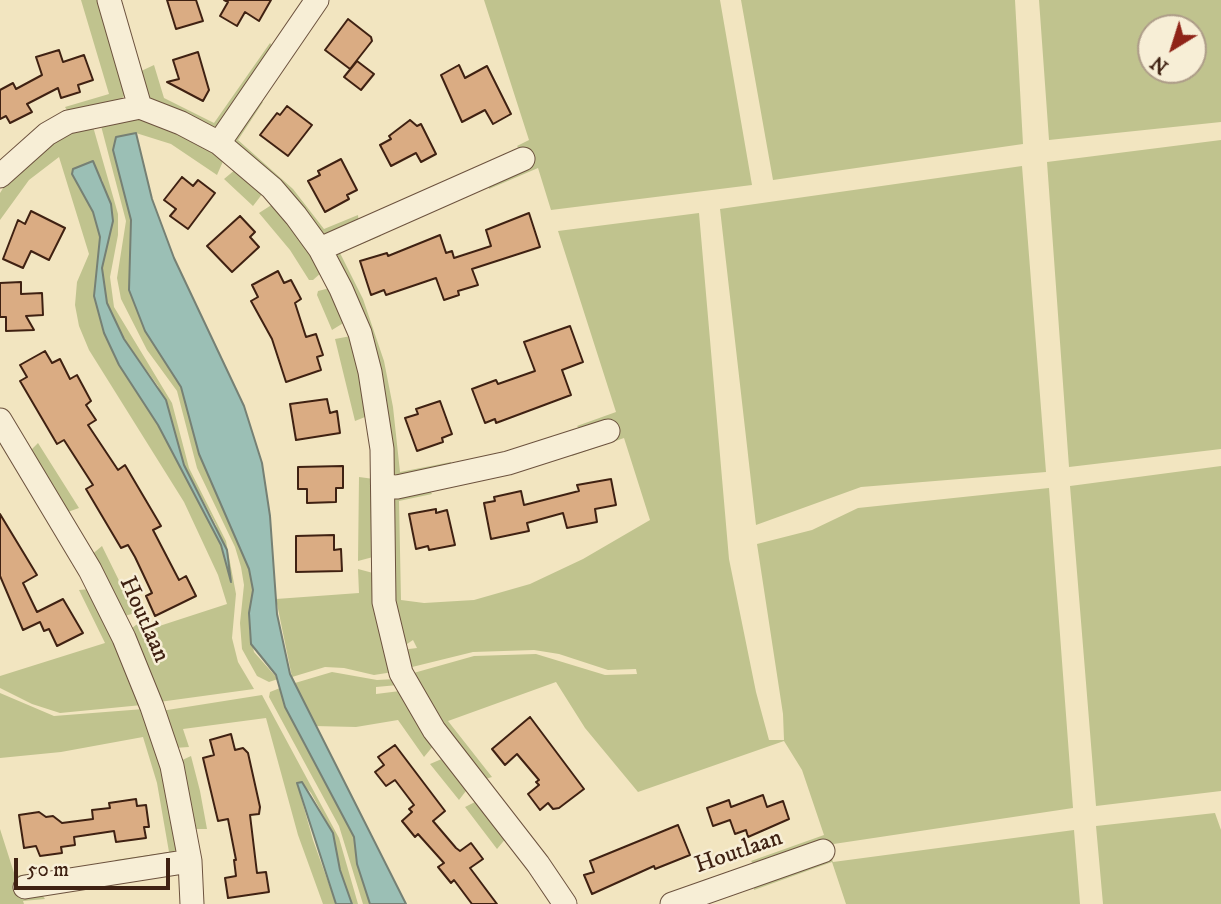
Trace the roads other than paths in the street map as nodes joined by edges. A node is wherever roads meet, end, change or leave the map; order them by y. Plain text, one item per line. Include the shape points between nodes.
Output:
1 (109, 0) edge
2 (317, 0) edge
3 (140, 107) junction
4 (219, 143) junction
5 (523, 159) dead end
6 (0, 176) edge
7 (320, 249) junction
8 (0, 420) edge
9 (608, 431) dead end
10 (383, 486) junction
11 (823, 851) dead end
12 (190, 862) junction
13 (26, 887) dead end
14 (192, 904) edge
15 (565, 904) edge
16 (672, 904) edge

1 - 3 street
2 - 4 street
3 - 4 street
3 - 6 street via 68,122 38,141
4 - 7 street via 272,188
5 - 7 street
7 - 10 street via 360,332 378,414
8 - 12 street, Houtlaan via 90,570 124,638 172,766
9 - 10 street via 508,463 397,487
10 - 15 street via 383,602 401,673 434,730
11 - 16 street, Houtlaan
12 - 13 street
12 - 14 street, Houtlaan

